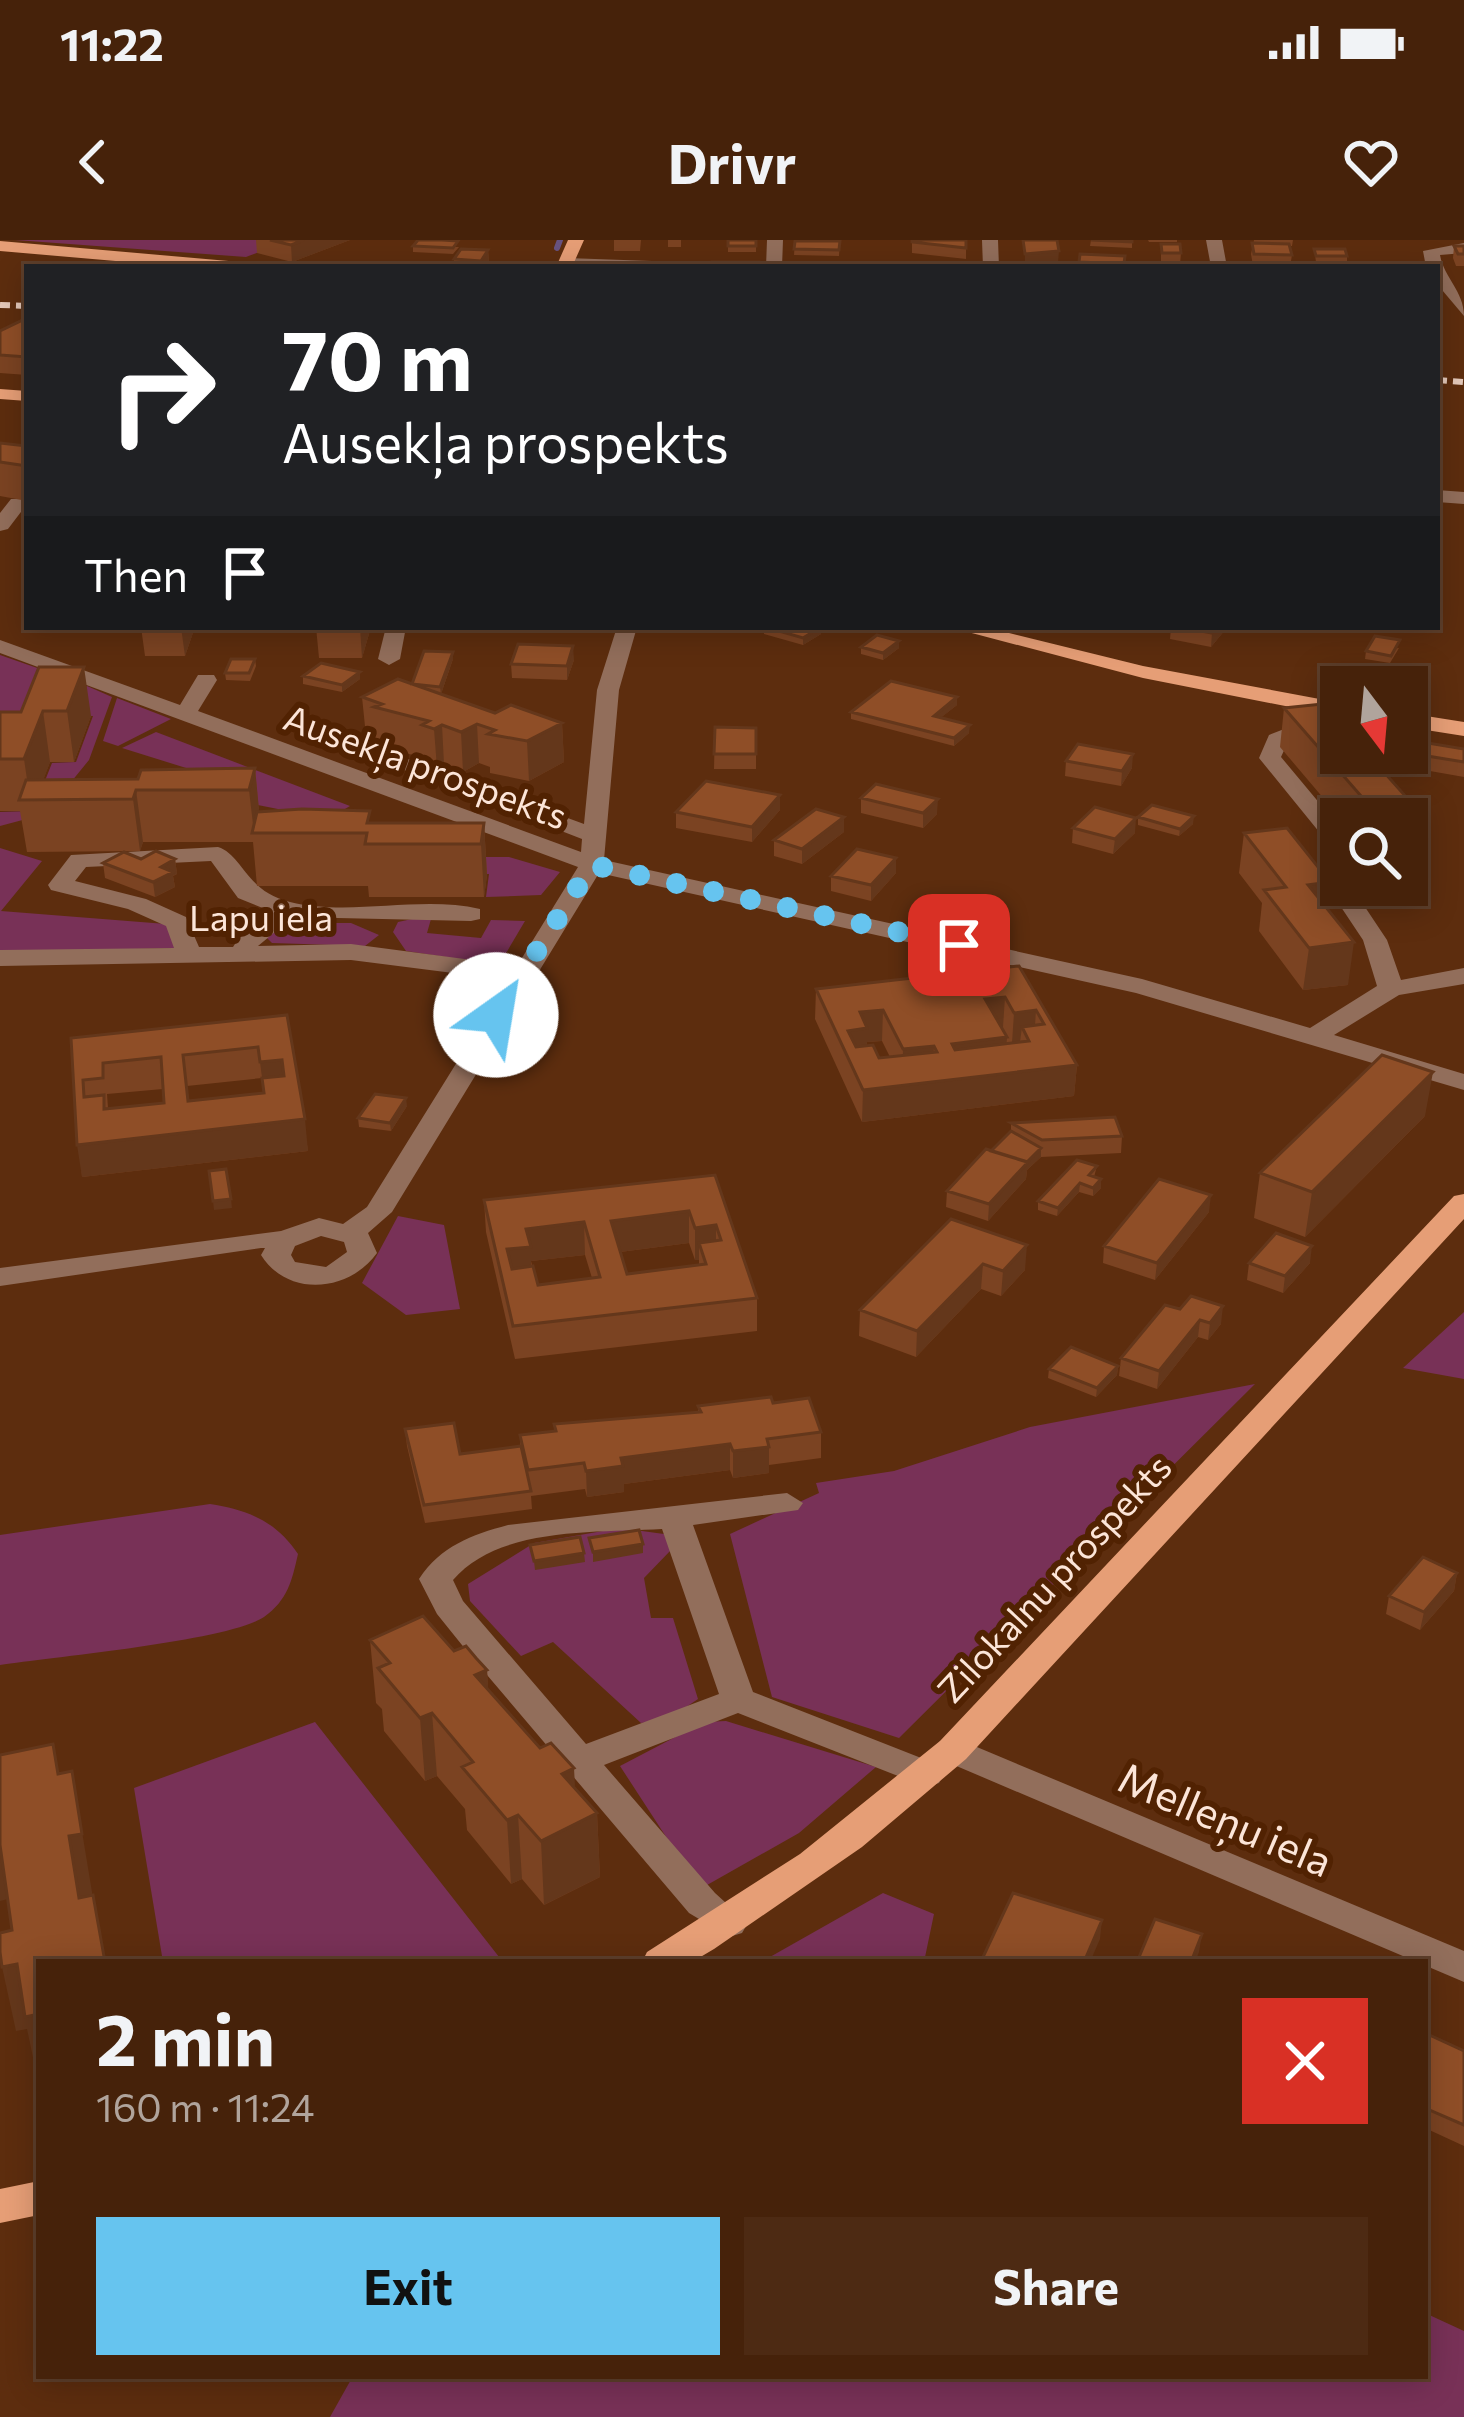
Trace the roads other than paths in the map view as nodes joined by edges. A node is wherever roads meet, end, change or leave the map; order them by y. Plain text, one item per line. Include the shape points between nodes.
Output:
1 (0, 246) edge
2 (1464, 248) edge
3 (206, 264) edge
4 (1433, 264) edge
5 (1440, 276) edge
6 (1464, 311) edge
7 (18, 503) edge
8 (0, 525) edge
9 (395, 630) edge
10 (626, 630) edge
11 (971, 630) edge
12 (0, 646) edge
13 (389, 659) dead end
14 (206, 680) dead end
15 (1320, 708) edge
16 (185, 715) junction
17 (1320, 721) edge
18 (1428, 723) edge
19 (1464, 728) edge
20 (376, 755) edge
21 (1320, 819) edge
22 (596, 836) junction
23 (592, 865) junction
24 (1352, 906) edge
25 (288, 910) junction
26 (471, 914) dead end
27 (188, 951) junction
28 (242, 951) junction
29 (0, 958) edge
30 (520, 974) junction
31 (1464, 976) edge
32 (1390, 989) junction
33 (1317, 1035) junction
34 (1464, 1082) edge
35 (1464, 1202) edge
36 (351, 1232) junction
37 (284, 1240) junction
38 (0, 1277) edge
39 (787, 1502) dead end
40 (674, 1516) junction
41 (738, 1700) junction
42 (580, 1760) junction
43 (939, 1762) junction
44 (729, 1923) junction
45 (666, 1959) edge
46 (1464, 1966) edge
47 (36, 2199) edge
48 (0, 2206) edge

1 - 3 main road
2 - 4 street via 1442,248 1429,255
5 - 6 street
7 - 8 street
9 - 13 street
10 - 22 street via 608,689
11 - 15 main road
12 - 16 street, Ausekļa prospekts
14 - 16 street
16 - 23 street, Ausekļa prospekts
17 - 21 street via 1277,740 1270,758
18 - 19 main road
20 - 22 street
22 - 23 street
23 - 30 street
23 - 33 street, Ausekļa prospekts via 1038,962
24 - 32 street via 1376,940
25 - 26 street
25 - 27 street via 247,893 218,854 79,860 60,885 177,922
25 - 28 street
27 - 28 street, Lapu iela
27 - 29 street, Lapu iela
28 - 30 street, Lapu iela via 351,952
30 - 36 street via 378,1212
31 - 32 street
32 - 33 street
33 - 34 street, Ausekļa prospekts
35 - 43 main road, Zilokalnu prospekts
36 - 37 street via 319,1227
36 - 37 street via 362,1253 340,1283 284,1268 276,1256
37 - 38 street
39 - 40 street
40 - 41 street
40 - 42 street via 486,1540 447,1558 436,1579 449,1606
41 - 42 street
41 - 43 street, Melleņu iela
42 - 44 street via 702,1903
43 - 44 main road, Zilokalnu prospekts via 872,1824
43 - 46 street, Melleņu iela
44 - 45 main road, Zilokalnu prospekts
47 - 48 main road

